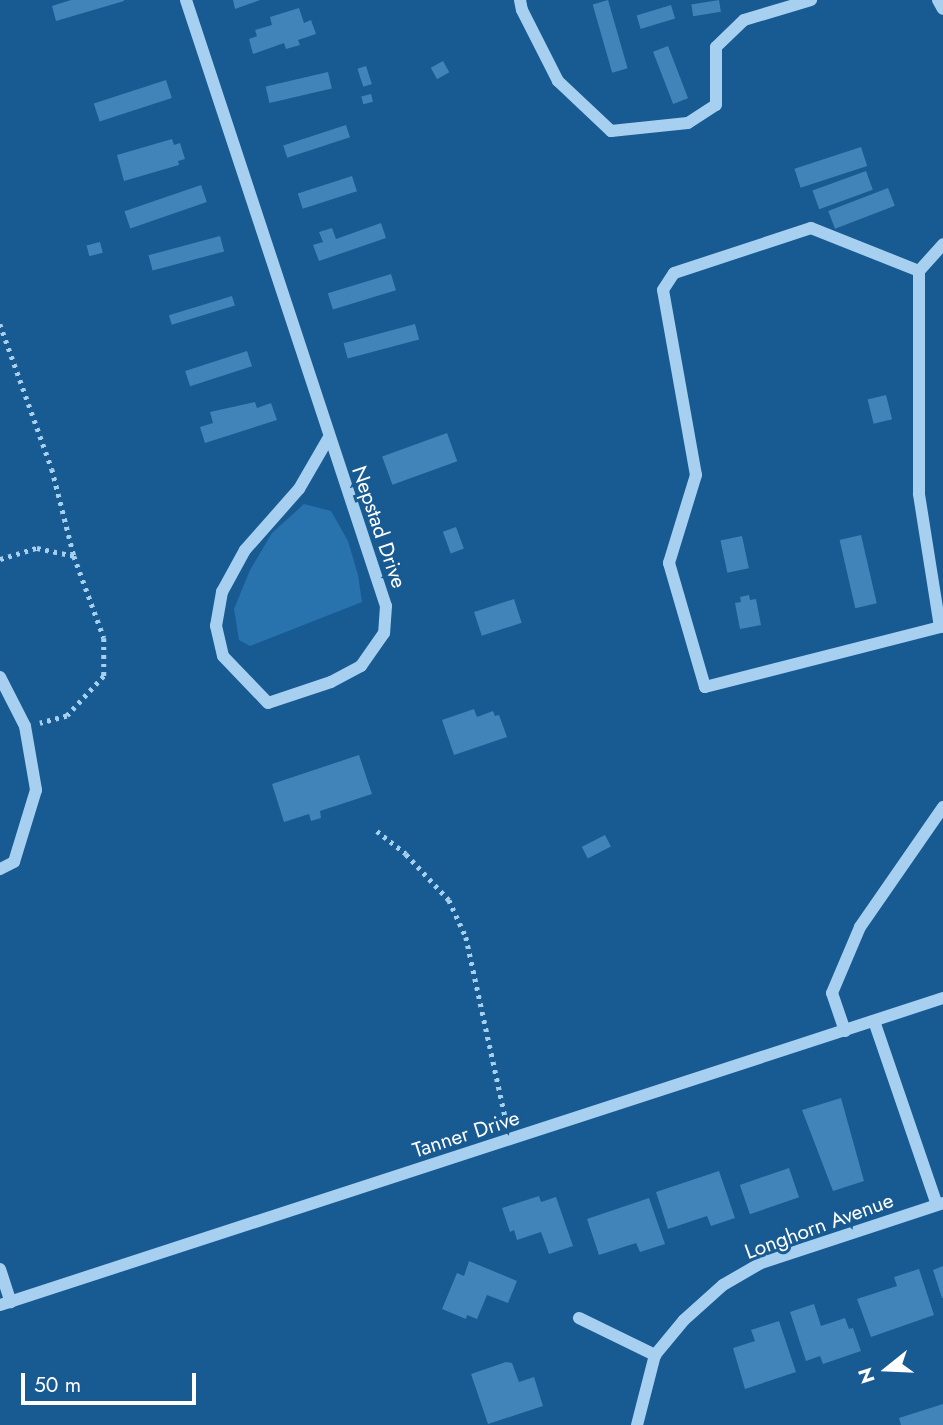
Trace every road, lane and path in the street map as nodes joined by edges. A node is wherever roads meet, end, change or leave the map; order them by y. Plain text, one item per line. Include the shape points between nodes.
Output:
1 (186, 0) edge
2 (520, 0) edge
3 (811, 0) edge
4 (938, 0) edge
5 (943, 9) edge
6 (943, 244) edge
7 (919, 271) junction
8 (0, 324) edge
9 (328, 439) junction
10 (74, 556) junction
11 (0, 559) edge
12 (0, 677) edge
13 (25, 726) junction
14 (943, 807) edge
15 (377, 831) dead end
16 (0, 869) edge
17 (943, 998) edge
18 (874, 1021) junction
19 (845, 1031) junction
20 (512, 1139) junction
21 (940, 1204) edge
22 (0, 1269) edge
23 (5, 1303) edge
24 (579, 1318) dead end
25 (656, 1355) junction
26 (637, 1425) edge

1 - 9 street, Nepstad Drive
2 - 3 street via 558,81 611,131 688,124 716,105 716,47 744,20
4 - 5 street
6 - 7 street
7 - 7 street via 919,494 940,627 705,687 669,563 696,475 663,290 674,273 811,228
8 - 10 path via 52,469
9 - 9 street, Nepstad Drive via 386,606 384,634 361,666 331,682 268,703 223,656 216,626 222,592 245,550 299,489
10 - 11 path via 37,548
10 - 13 path via 104,638 104,676 67,716
12 - 13 street
13 - 16 street via 36,790 13,862
14 - 19 street via 860,927 832,993
15 - 20 path via 407,854 449,900 467,937
17 - 18 street, Tanner Drive
18 - 19 street, Tanner Drive
18 - 21 street
19 - 20 street, Tanner Drive
20 - 23 street, Tanner Drive
21 - 25 street, Longhorn Avenue via 761,1263 723,1284 684,1320
22 - 23 street
24 - 25 street
25 - 26 street

